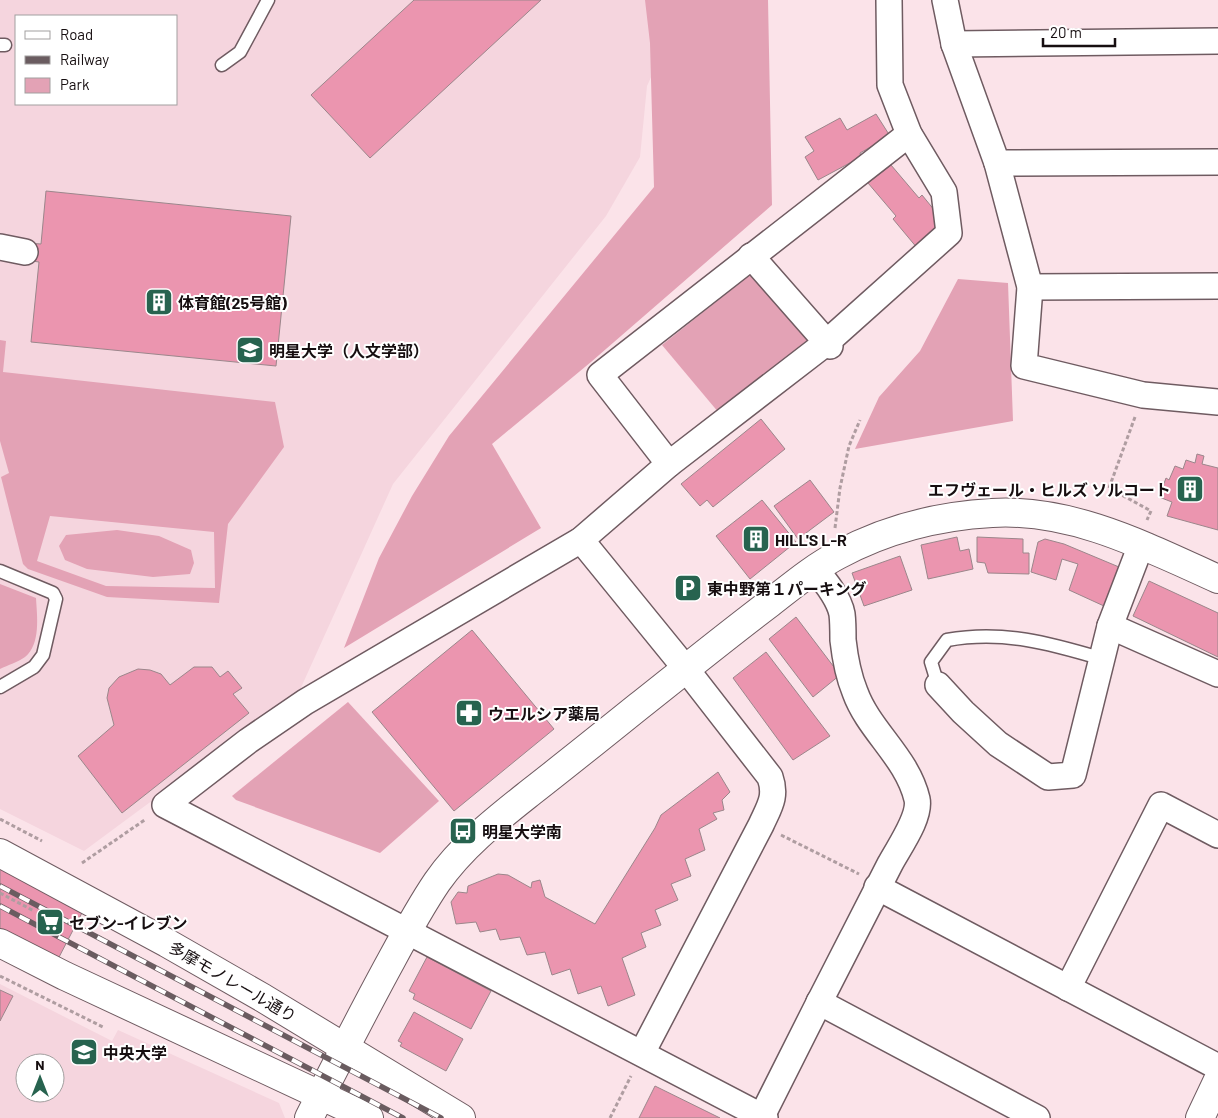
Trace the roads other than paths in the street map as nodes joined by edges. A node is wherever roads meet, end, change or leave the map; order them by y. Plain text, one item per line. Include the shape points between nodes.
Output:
1 (268, 0) edge
2 (889, 0) edge
3 (945, 0) edge
4 (1218, 41) edge
5 (954, 44) junction
6 (222, 65) dead end
7 (909, 134) junction
8 (1218, 162) edge
9 (997, 164) junction
10 (0, 247) edge
11 (26, 252) dead end
12 (751, 256) junction
13 (1218, 286) edge
14 (1030, 288) junction
15 (828, 345) junction
16 (1218, 402) edge
17 (669, 464) junction
18 (581, 540) junction
19 (1141, 545) junction
20 (814, 569) junction
21 (0, 571) edge
22 (1218, 579) edge
23 (1110, 626) junction
24 (1103, 659) junction
25 (686, 669) junction
26 (1218, 674) edge
27 (938, 686) joint
28 (0, 687) edge
29 (1218, 835) edge
30 (0, 853) edge
31 (877, 887) junction
32 (407, 932) junction
33 (0, 943) edge
34 (1068, 988) junction
35 (819, 1002) junction
36 (345, 1047) junction
37 (642, 1053) junction
38 (1218, 1067) edge
39 (1218, 1080) edge
40 (315, 1107) edge
41 (764, 1117) edge
42 (369, 1118) edge
43 (462, 1118) edge
44 (1037, 1118) edge
45 (1200, 1118) edge

1 - 6 lane via 240,52
2 - 7 street via 890,85
3 - 5 street
4 - 5 street
5 - 9 street
7 - 12 street
7 - 15 street via 944,192 949,233
8 - 9 street
9 - 14 street
10 - 11 street
12 - 15 street
12 - 17 street via 600,375
13 - 14 street
14 - 16 street via 1024,366 1143,395
15 - 17 street
17 - 18 street
18 - 25 street
18 - 32 street via 305,702 165,805
19 - 20 street via 1087,525 1041,515 995,512 928,520 898,529 877,536
19 - 22 street
19 - 23 street
20 - 25 street
20 - 31 street via 827,584 842,612 848,675 859,703 908,774 917,800 916,814
21 - 28 lane via 54,593 56,598 43,655 34,667
23 - 24 street
23 - 26 street
24 - 27 lane via 1020,638 970,636 947,640 931,662
24 - 27 street via 1073,775 1048,777 998,744
25 - 32 street via 479,834 438,881
25 - 37 street via 770,777 774,789 761,825
29 - 34 street via 1161,805
30 - 36 street, 多摩モノレール通り via 183,952
31 - 34 street
31 - 35 street
32 - 36 street
32 - 37 street
33 - 40 street
34 - 38 street
35 - 41 street
35 - 44 street
36 - 40 street
36 - 43 street, 多摩モノレール通り
37 - 41 street
39 - 45 street
40 - 42 street

